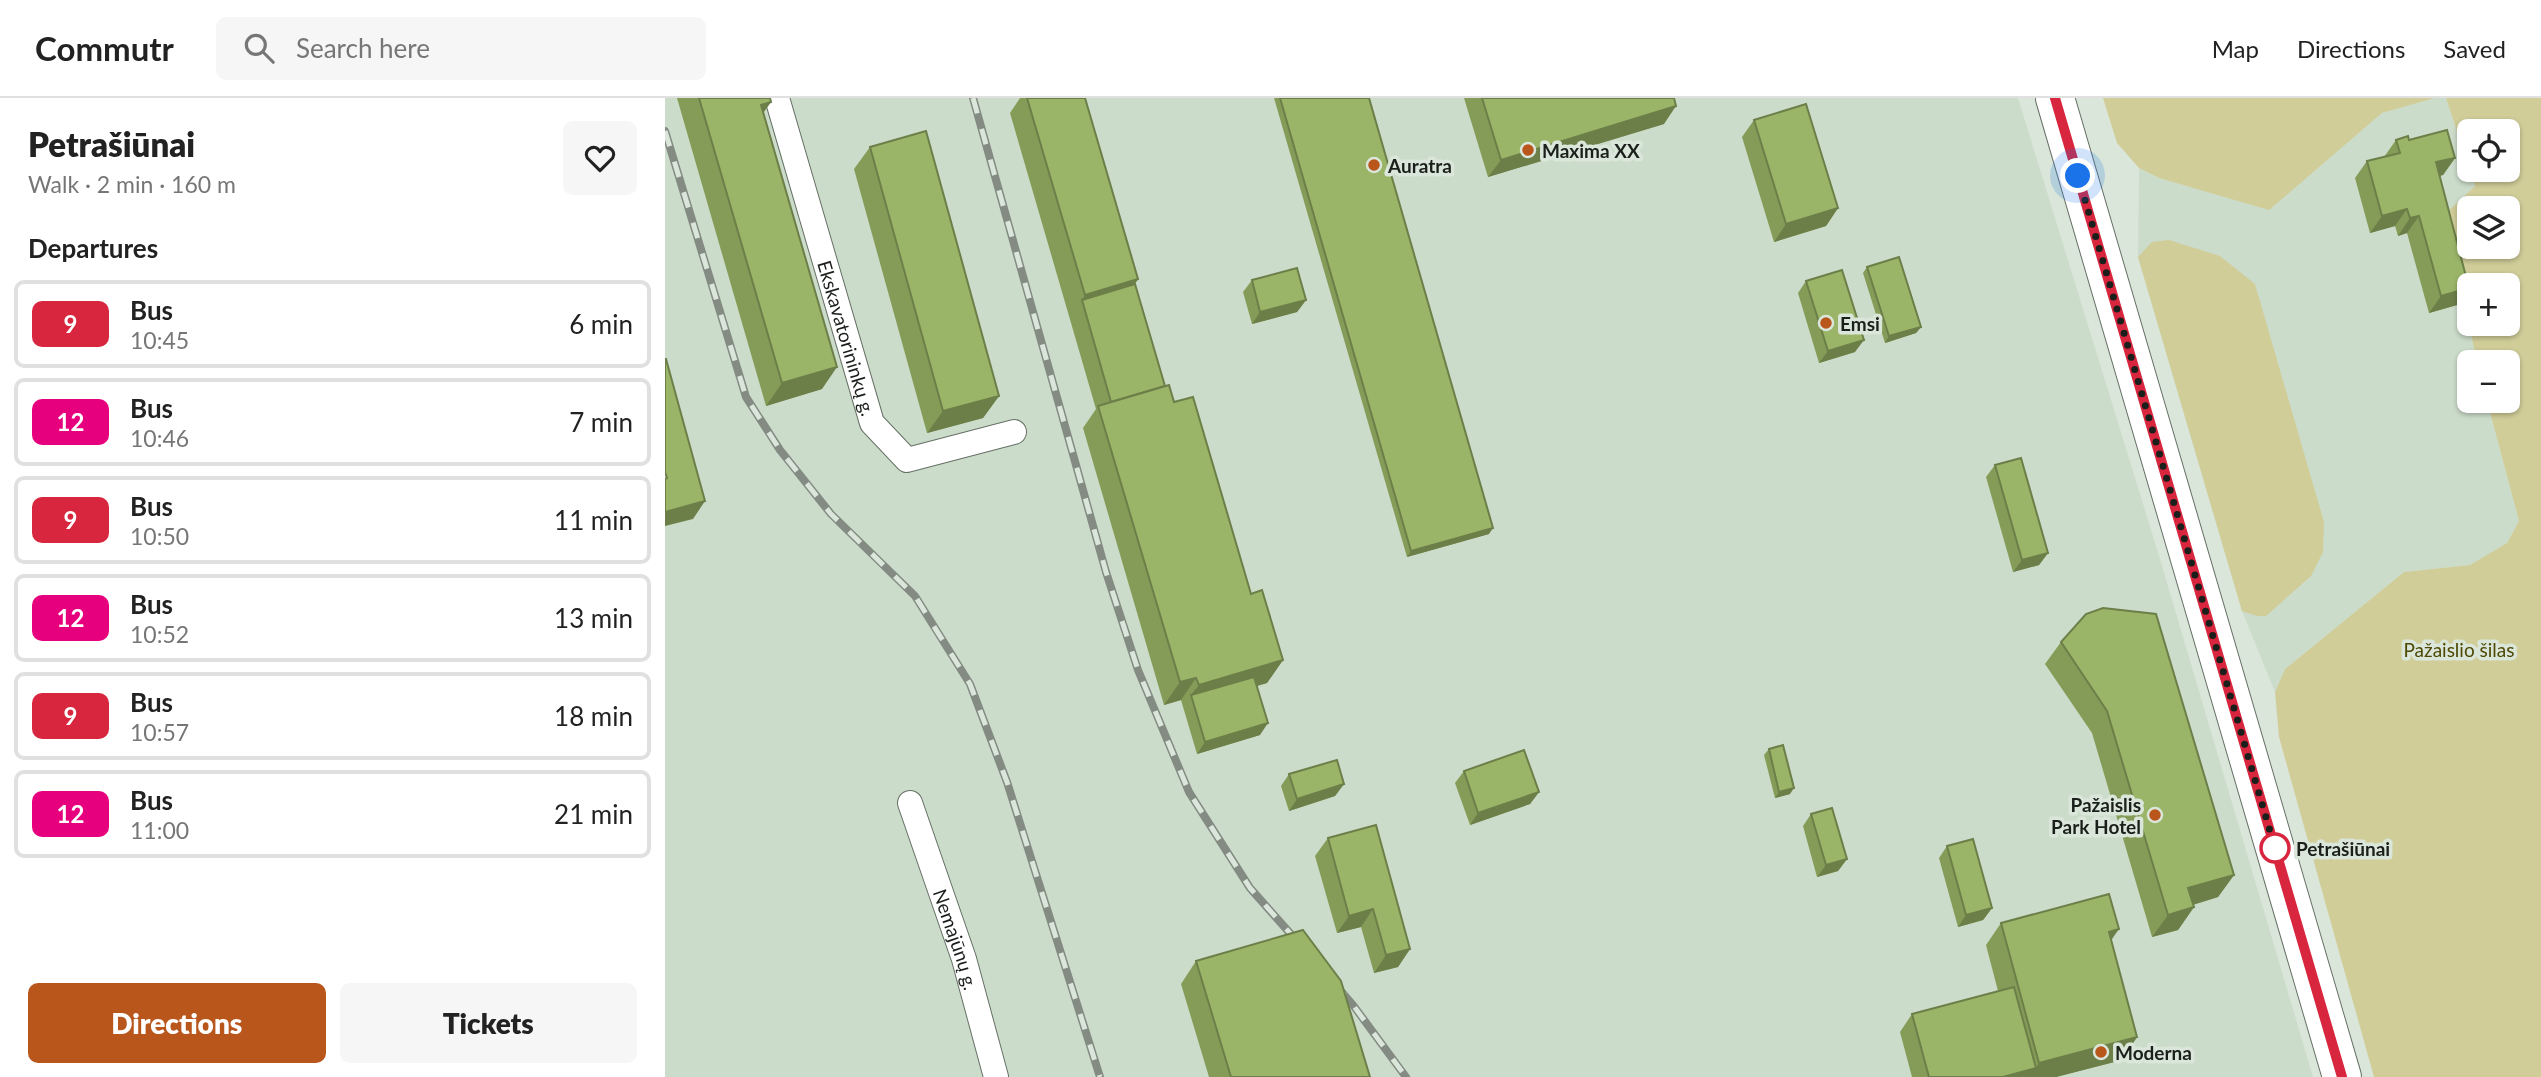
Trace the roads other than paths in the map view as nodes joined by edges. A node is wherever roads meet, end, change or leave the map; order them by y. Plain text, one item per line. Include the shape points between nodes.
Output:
1 (776, 98) edge
2 (2055, 98) edge
3 (1014, 432) dead end
4 (910, 803) dead end
5 (996, 1077) edge
6 (2342, 1077) edge

1 - 3 street, Ekskavatorininkų g. via 872,424 907,460
2 - 6 main road
4 - 5 street, Nemajūnų g. via 964,959

